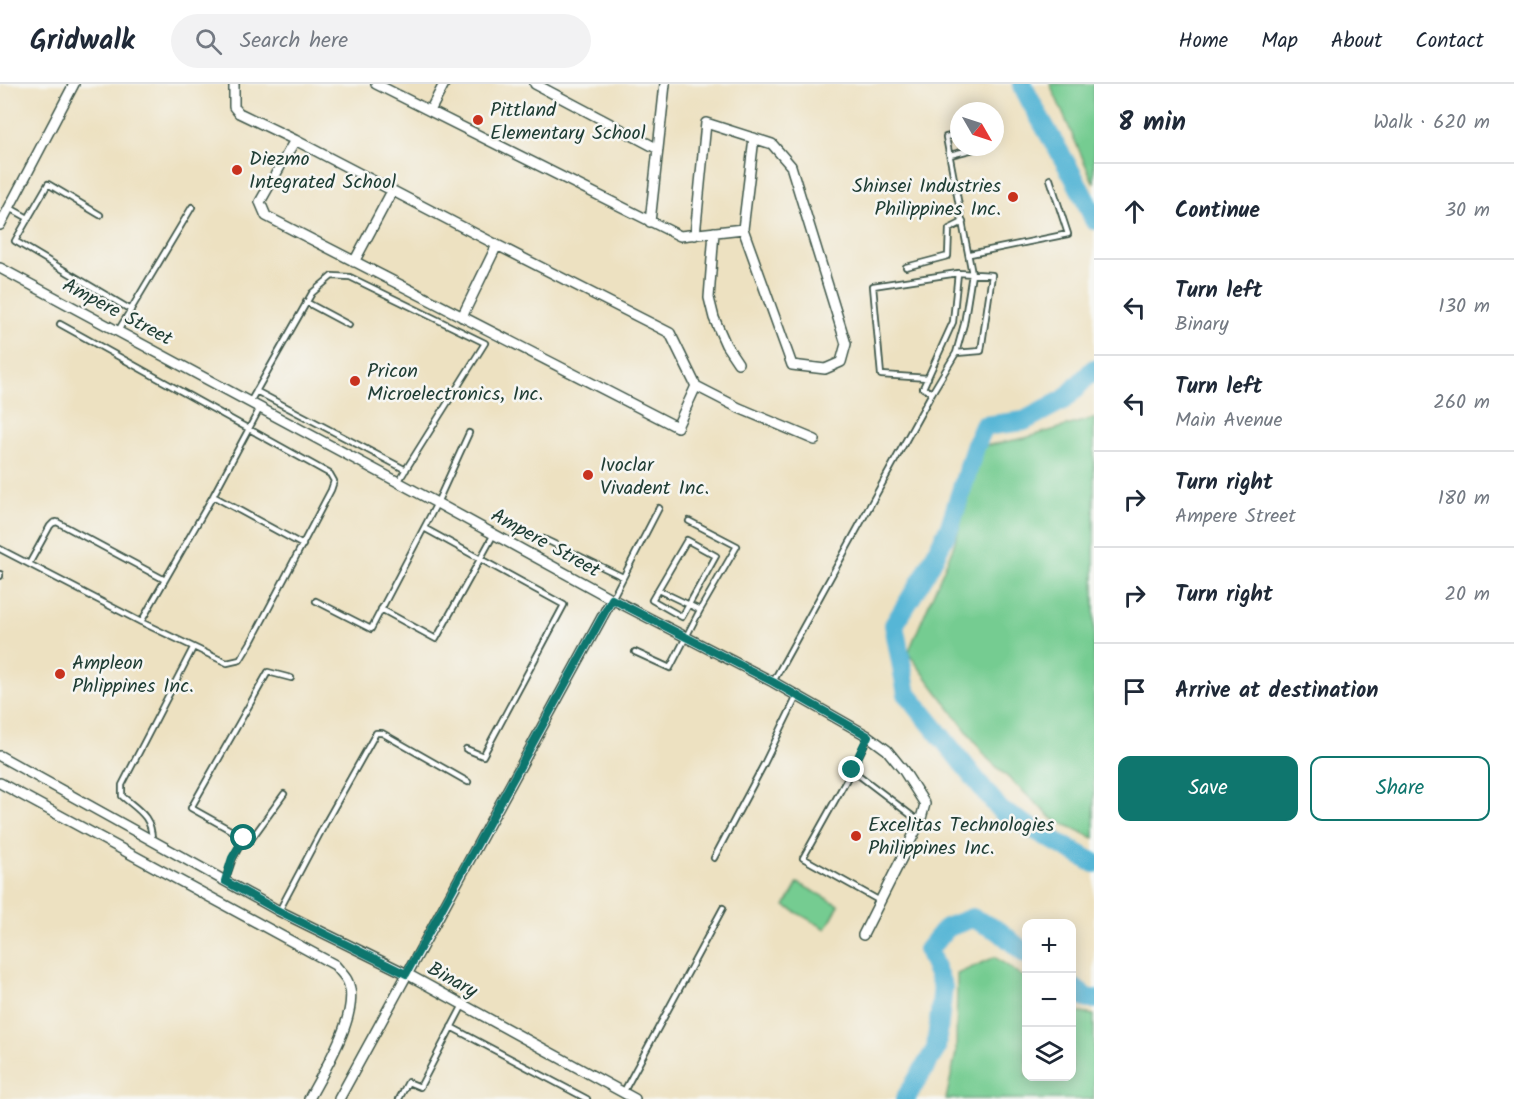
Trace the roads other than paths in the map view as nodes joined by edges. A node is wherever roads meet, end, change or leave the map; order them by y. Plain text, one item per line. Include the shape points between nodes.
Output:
1 (74, 84) edge
2 (234, 84) edge
3 (376, 84) edge
4 (444, 84) edge
5 (535, 84) edge
6 (665, 84) edge
7 (430, 111) junction
8 (950, 136) edge
9 (754, 138) junction
10 (295, 140) junction
11 (658, 149) junction
12 (950, 155) edge
13 (950, 156) edge
14 (1050, 178) dead end
15 (392, 191) junction
16 (192, 207) dead end
17 (10, 208) junction
18 (100, 215) dead end
19 (28, 218) junction
20 (650, 222) junction
21 (963, 222) junction
22 (0, 225) edge
23 (743, 229) junction
24 (714, 232) junction
25 (695, 235) junction
26 (497, 245) junction
27 (970, 254) junction
28 (354, 262) junction
29 (0, 267) edge
30 (906, 267) dead end
31 (958, 273) junction
32 (972, 274) junction
33 (306, 302) junction
34 (131, 310) junction
35 (462, 317) junction
36 (60, 324) dead end
37 (348, 325) dead end
38 (118, 331) junction
39 (956, 353) junction
40 (738, 363) dead end
41 (928, 378) junction
42 (696, 386) junction
43 (256, 392) junction
44 (932, 393) junction
45 (250, 402) junction
46 (260, 408) junction
47 (248, 429) junction
48 (469, 433) dead end
49 (815, 440) dead end
50 (406, 470) junction
51 (398, 482) junction
52 (213, 496) junction
53 (437, 503) junction
54 (659, 508) dead end
55 (688, 521) dead end
56 (424, 528) junction
57 (494, 534) junction
58 (544, 539) dead end
59 (303, 545) junction
60 (0, 549) edge
61 (480, 559) junction
62 (29, 564) junction
63 (623, 577) junction
64 (165, 580) junction
65 (658, 590) junction
66 (612, 599) junction
67 (316, 601) dead end
68 (689, 606) junction
69 (381, 609) junction
70 (700, 610) junction
71 (141, 622) junction
72 (687, 639) junction
73 (193, 648) junction
74 (635, 652) dead end
75 (291, 678) dead end
76 (773, 682) junction
77 (797, 696) junction
78 (868, 736) junction
79 (466, 748) dead end
80 (0, 756) edge
81 (852, 770) junction
82 (468, 782) dead end
83 (0, 783) edge
84 (284, 794) dead end
85 (920, 822) junction
86 (244, 838) junction
87 (152, 840) junction
88 (714, 858) dead end
89 (225, 881) junction
90 (880, 901) junction
91 (723, 908) dead end
92 (279, 911) junction
93 (863, 935) dead end
94 (406, 974) junction
95 (463, 1005) junction
96 (451, 1027) junction
97 (624, 1093) junction
98 (309, 1099) edge
99 (339, 1099) edge
100 (399, 1099) edge
101 (587, 1099) edge
102 (634, 1099) edge

1 - 17 street
2 - 10 street via 234,106 239,113
3 - 7 street
4 - 7 street
5 - 11 street
6 - 11 street
7 - 20 street
8 - 12 lane via 946,137
9 - 23 street
9 - 23 street via 772,144 791,166 846,344 842,362 825,369 792,365
9 - 25 street via 706,123
10 - 15 street
10 - 28 street via 260,202 266,216
11 - 20 street
13 - 21 lane
14 - 27 lane via 1068,234
15 - 26 street
15 - 28 street
16 - 34 lane
17 - 19 lane
17 - 22 street
18 - 19 lane via 48,184
19 - 34 lane via 15,241
20 - 25 street via 680,236
21 - 27 lane
21 - 30 lane via 949,229 948,256
23 - 24 street
24 - 25 street
24 - 40 street via 709,298 726,345
26 - 35 street
26 - 42 street via 670,333
27 - 32 lane
28 - 35 street
29 - 38 street, Ampere Street
31 - 32 lane
31 - 41 lane via 953,322
31 - 41 lane via 873,286 881,375
32 - 39 lane
32 - 39 lane via 992,275 981,351
33 - 37 lane
33 - 43 lane
33 - 50 lane via 332,276 350,277 485,343
34 - 38 lane
35 - 42 street via 677,427
36 - 47 lane
38 - 45 street, Ampere Street
39 - 44 lane
41 - 44 lane via 923,388
42 - 49 street
43 - 45 lane
43 - 50 lane
44 - 76 lane
45 - 46 street, Ampere Street
46 - 47 lane
46 - 51 street, Ampere Street
47 - 52 lane
47 - 59 lane via 330,474 334,481
48 - 53 lane
50 - 51 lane
51 - 53 street, Ampere Street
52 - 59 lane
52 - 64 lane
53 - 56 lane
53 - 57 street, Ampere Street
54 - 63 lane
55 - 70 lane via 737,546
56 - 61 lane
56 - 69 lane
57 - 61 lane
57 - 66 street, Ampere Street
58 - 63 lane
59 - 73 lane via 240,660 227,663
60 - 62 lane
61 - 69 lane via 436,639
61 - 79 lane via 564,605 483,756
62 - 64 lane via 50,525 57,522
62 - 71 lane
63 - 66 lane
64 - 71 lane
65 - 68 lane
65 - 68 lane via 652,600 682,617
65 - 68 lane via 687,540 716,556
66 - 72 street, Ampere Street
66 - 94 street
67 - 69 lane via 371,629
68 - 70 lane
70 - 72 lane
71 - 73 lane
72 - 74 lane via 670,668
72 - 76 street, Ampere Street
73 - 87 lane via 122,785 122,796 146,817 152,828
75 - 86 lane via 268,672 191,808
76 - 77 street, Ampere Street
77 - 78 street, Ampere Street
77 - 88 lane
78 - 81 lane
78 - 85 street, Ampere Street via 887,750 925,804
80 - 87 street, Binary
81 - 85 lane
81 - 90 lane via 803,858
82 - 92 lane via 376,733
83 - 98 street via 335,965 348,981 352,1001 339,1043
84 - 86 lane via 250,841
85 - 90 street, Ampere Street
86 - 89 lane
87 - 89 street, Binary
89 - 92 street, Binary
90 - 93 street, Ampere Street
91 - 97 lane
92 - 94 street, Binary
94 - 95 street, Binary
94 - 99 street
95 - 96 lane
95 - 97 street, Binary
96 - 100 lane via 420,1087 408,1082
96 - 101 lane
97 - 102 street, Binary

